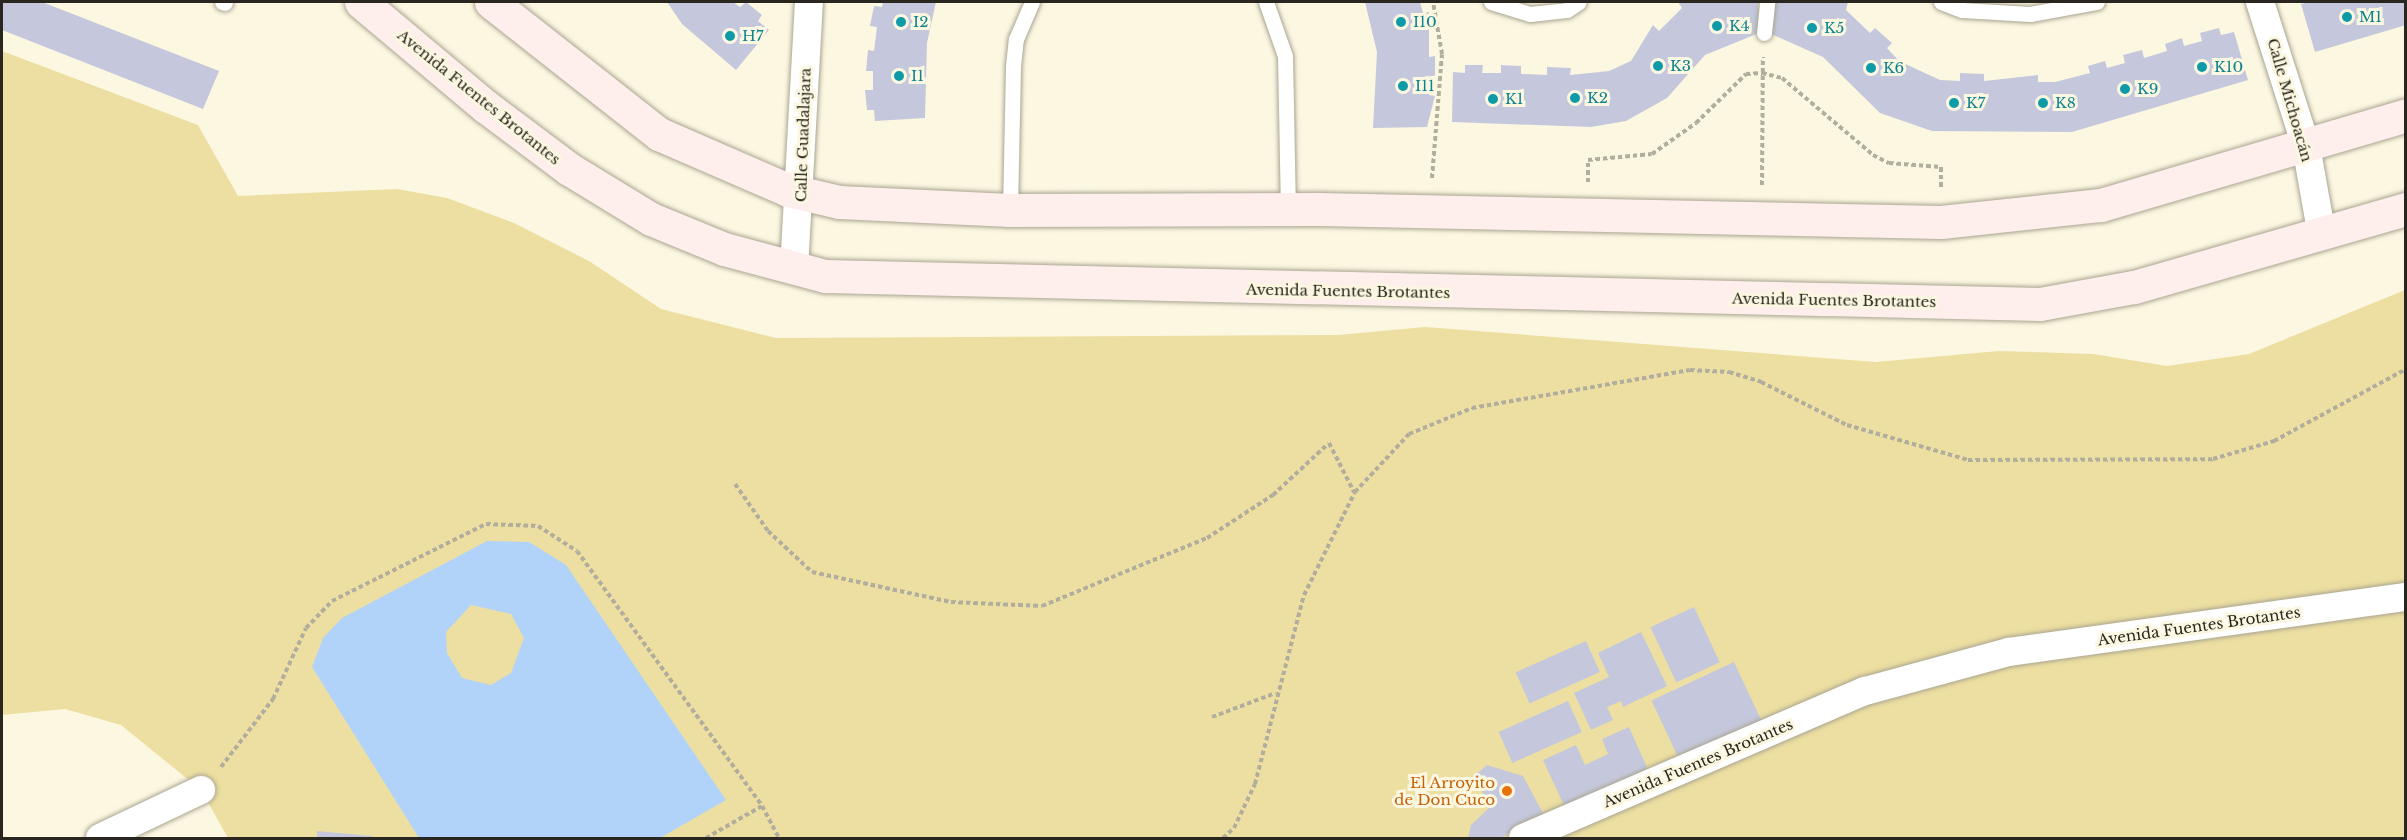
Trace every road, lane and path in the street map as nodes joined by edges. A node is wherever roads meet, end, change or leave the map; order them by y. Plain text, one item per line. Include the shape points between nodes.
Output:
1 (361, 2) edge
2 (491, 2) edge
3 (809, 2) edge
4 (1032, 2) edge
5 (1266, 2) edge
6 (1433, 2) edge
7 (1491, 2) edge
8 (1579, 2) edge
9 (1767, 2) edge
10 (1941, 2) edge
11 (2097, 2) edge
12 (2260, 2) edge
13 (1764, 33) joint
14 (1762, 73) junction
15 (2406, 115) edge
16 (2306, 146) junction
17 (802, 194) junction
18 (2406, 209) edge
19 (1010, 210) junction
20 (1288, 210) junction
21 (1428, 212) junction
22 (1587, 218) junction
23 (1762, 221) junction
24 (1941, 222) junction
25 (2322, 236) junction
26 (794, 269) junction
27 (2406, 369) edge
28 (735, 484) dead end
29 (1355, 492) junction
30 (2406, 597) edge
31 (1276, 692) junction
32 (1212, 717) dead end
33 (201, 790) joint
34 (762, 806) junction
35 (100, 838) edge
36 (706, 838) edge
37 (779, 838) edge
38 (1223, 838) edge
39 (1523, 838) edge

1 - 26 street, Avenida Fuentes Brotantes via 485,106 579,175 651,219
2 - 17 street via 659,134
3 - 17 street, Calle Guadalajara
4 - 19 lane via 1016,39 1012,66
5 - 20 lane via 1285,56
6 - 21 path via 1442,54
7 - 8 lane via 1530,14 1567,10
9 - 13 lane
10 - 11 lane via 1962,10 2030,14
12 - 16 street, Calle Michoacán
13 - 14 path
14 - 22 path via 1746,74 1696,123 1652,154 1588,160
14 - 23 path
14 - 24 path via 1782,78 1873,155 1889,163 1941,167
15 - 16 street
16 - 24 street via 2100,205
16 - 25 street, Calle Michoacán
17 - 19 street via 839,202
17 - 26 street, Calle Guadalajara
18 - 25 street, Avenida Fuentes Brotantes
19 - 20 street
20 - 21 street
21 - 22 street
22 - 23 street
23 - 24 street
25 - 26 street, Avenida Fuentes Brotantes via 2134,287 2040,303 1230,289 825,276
27 - 29 path via 2274,441 2213,459 1968,460 1846,425 1761,382 1729,372 1690,370 1472,408 1409,434
28 - 29 path via 768,531 812,572 951,602 1042,606 1207,538 1273,495 1329,443
29 - 31 path via 1304,596
30 - 39 street, Avenida Fuentes Brotantes via 2009,652 1876,688
31 - 32 path
31 - 38 path via 1255,784 1234,828
33 - 34 path via 273,699 306,628 332,601 486,524 538,526 577,551
33 - 35 street
34 - 36 path
34 - 37 path

